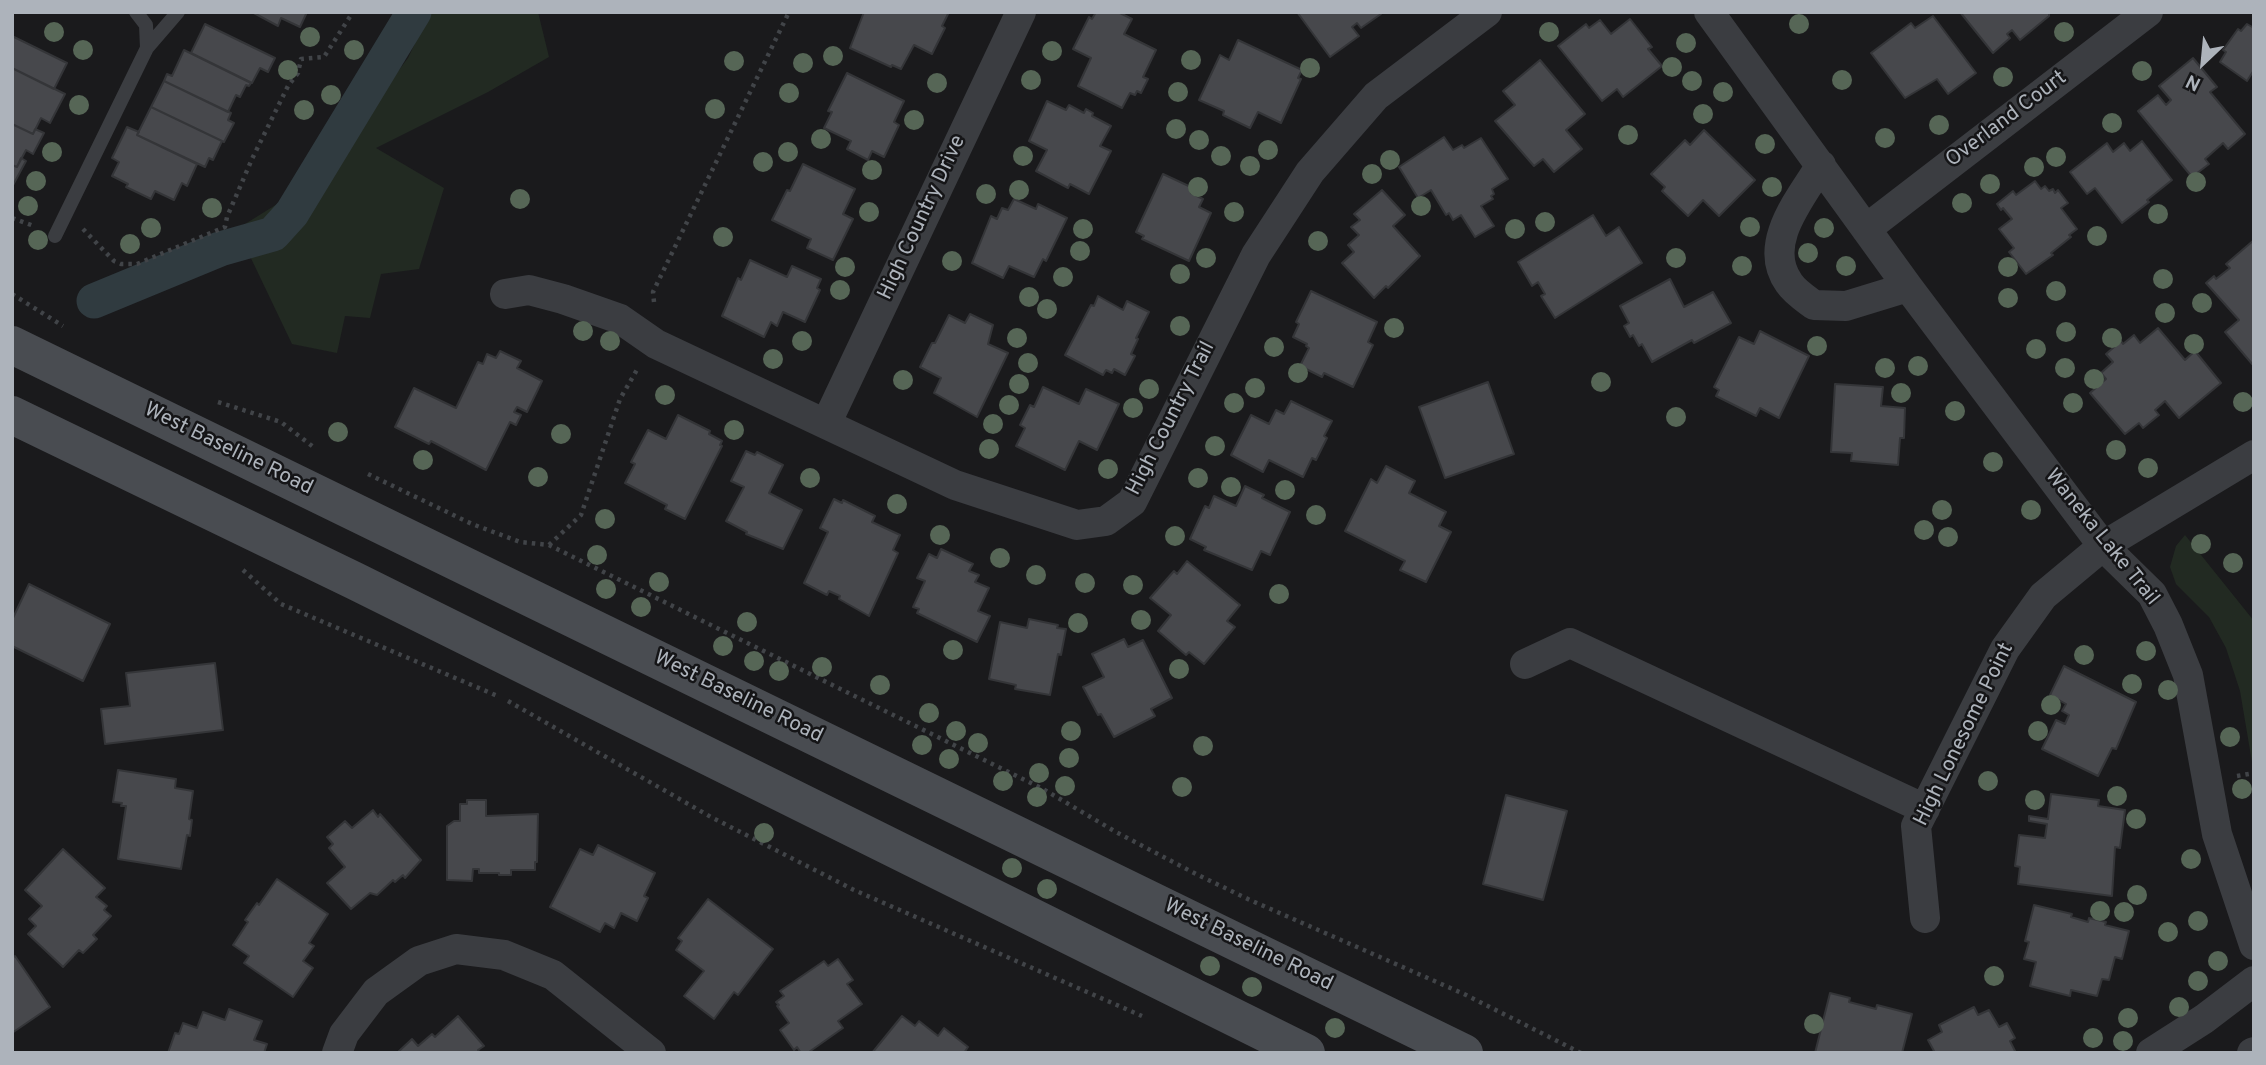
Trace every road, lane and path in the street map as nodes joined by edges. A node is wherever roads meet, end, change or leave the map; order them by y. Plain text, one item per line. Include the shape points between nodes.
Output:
1 (136, 12) edge
2 (178, 12) edge
3 (353, 12) edge
4 (789, 12) edge
5 (1021, 12) edge
6 (1487, 12) edge
7 (1709, 12) edge
8 (2148, 12) edge
9 (147, 48) junction
10 (1821, 165) junction
11 (12, 218) edge
12 (1866, 229) junction
13 (55, 236) junction
14 (1908, 287) junction
15 (12, 294) edge
16 (505, 294) dead end
17 (74, 334) dead end
18 (656, 344) junction
19 (12, 345) edge
20 (206, 398) dead end
21 (12, 415) edge
22 (826, 424) junction
23 (324, 454) dead end
24 (2254, 455) edge
25 (358, 470) dead end
26 (549, 545) junction
27 (2103, 546) junction
28 (231, 564) dead end
29 (1525, 664) dead end
30 (1925, 810) junction
31 (1925, 918) dead end
32 (2254, 945) edge
33 (2254, 981) edge
34 (1145, 1017) dead end
35 (337, 1053) edge
36 (652, 1053) edge
37 (1306, 1053) edge
38 (1464, 1053) edge
39 (1581, 1053) edge
40 (2151, 1053) edge

1 - 9 lane via 146,25
2 - 9 lane
3 - 13 path via 324,57 301,59 252,159 225,228 137,264 114,261 83,229 69,242
4 - 18 path via 653,292
5 - 22 street, High Country Drive
6 - 22 street, High Country Trail via 1376,96 1310,172 1256,255 1132,502 1106,521 1077,525 956,485
7 - 10 street, Waneka Lake Trail
8 - 12 street, Overland Court
9 - 13 lane
10 - 12 street, Waneka Lake Trail
10 - 14 street via 1784,226 1778,254 1789,283 1814,305 1846,306
11 - 13 path
12 - 14 street, Waneka Lake Trail
14 - 27 street, Waneka Lake Trail
15 - 17 path
16 - 18 street, High Country Trail via 529,290 563,299 620,319
18 - 22 street, High Country Trail
18 - 26 path via 620,399 581,515
19 - 38 main road, West Baseline Road
20 - 23 path via 281,422
21 - 37 main road
24 - 27 street, High Lonesome Point
25 - 26 path via 472,524 520,542
26 - 39 path via 1043,789 1196,874 1464,994
27 - 30 street, High Lonesome Point via 2043,596 2005,649
27 - 32 street, Waneka Lake Trail via 2152,594 2188,675 2217,834
28 - 34 path via 243,569 281,604 502,698 711,817 854,890
29 - 30 street via 1570,643
30 - 31 street, High Lonesome Point via 1916,826
33 - 40 street
35 - 36 street via 344,1034 376,992 419,961 456,949 504,956 553,975

